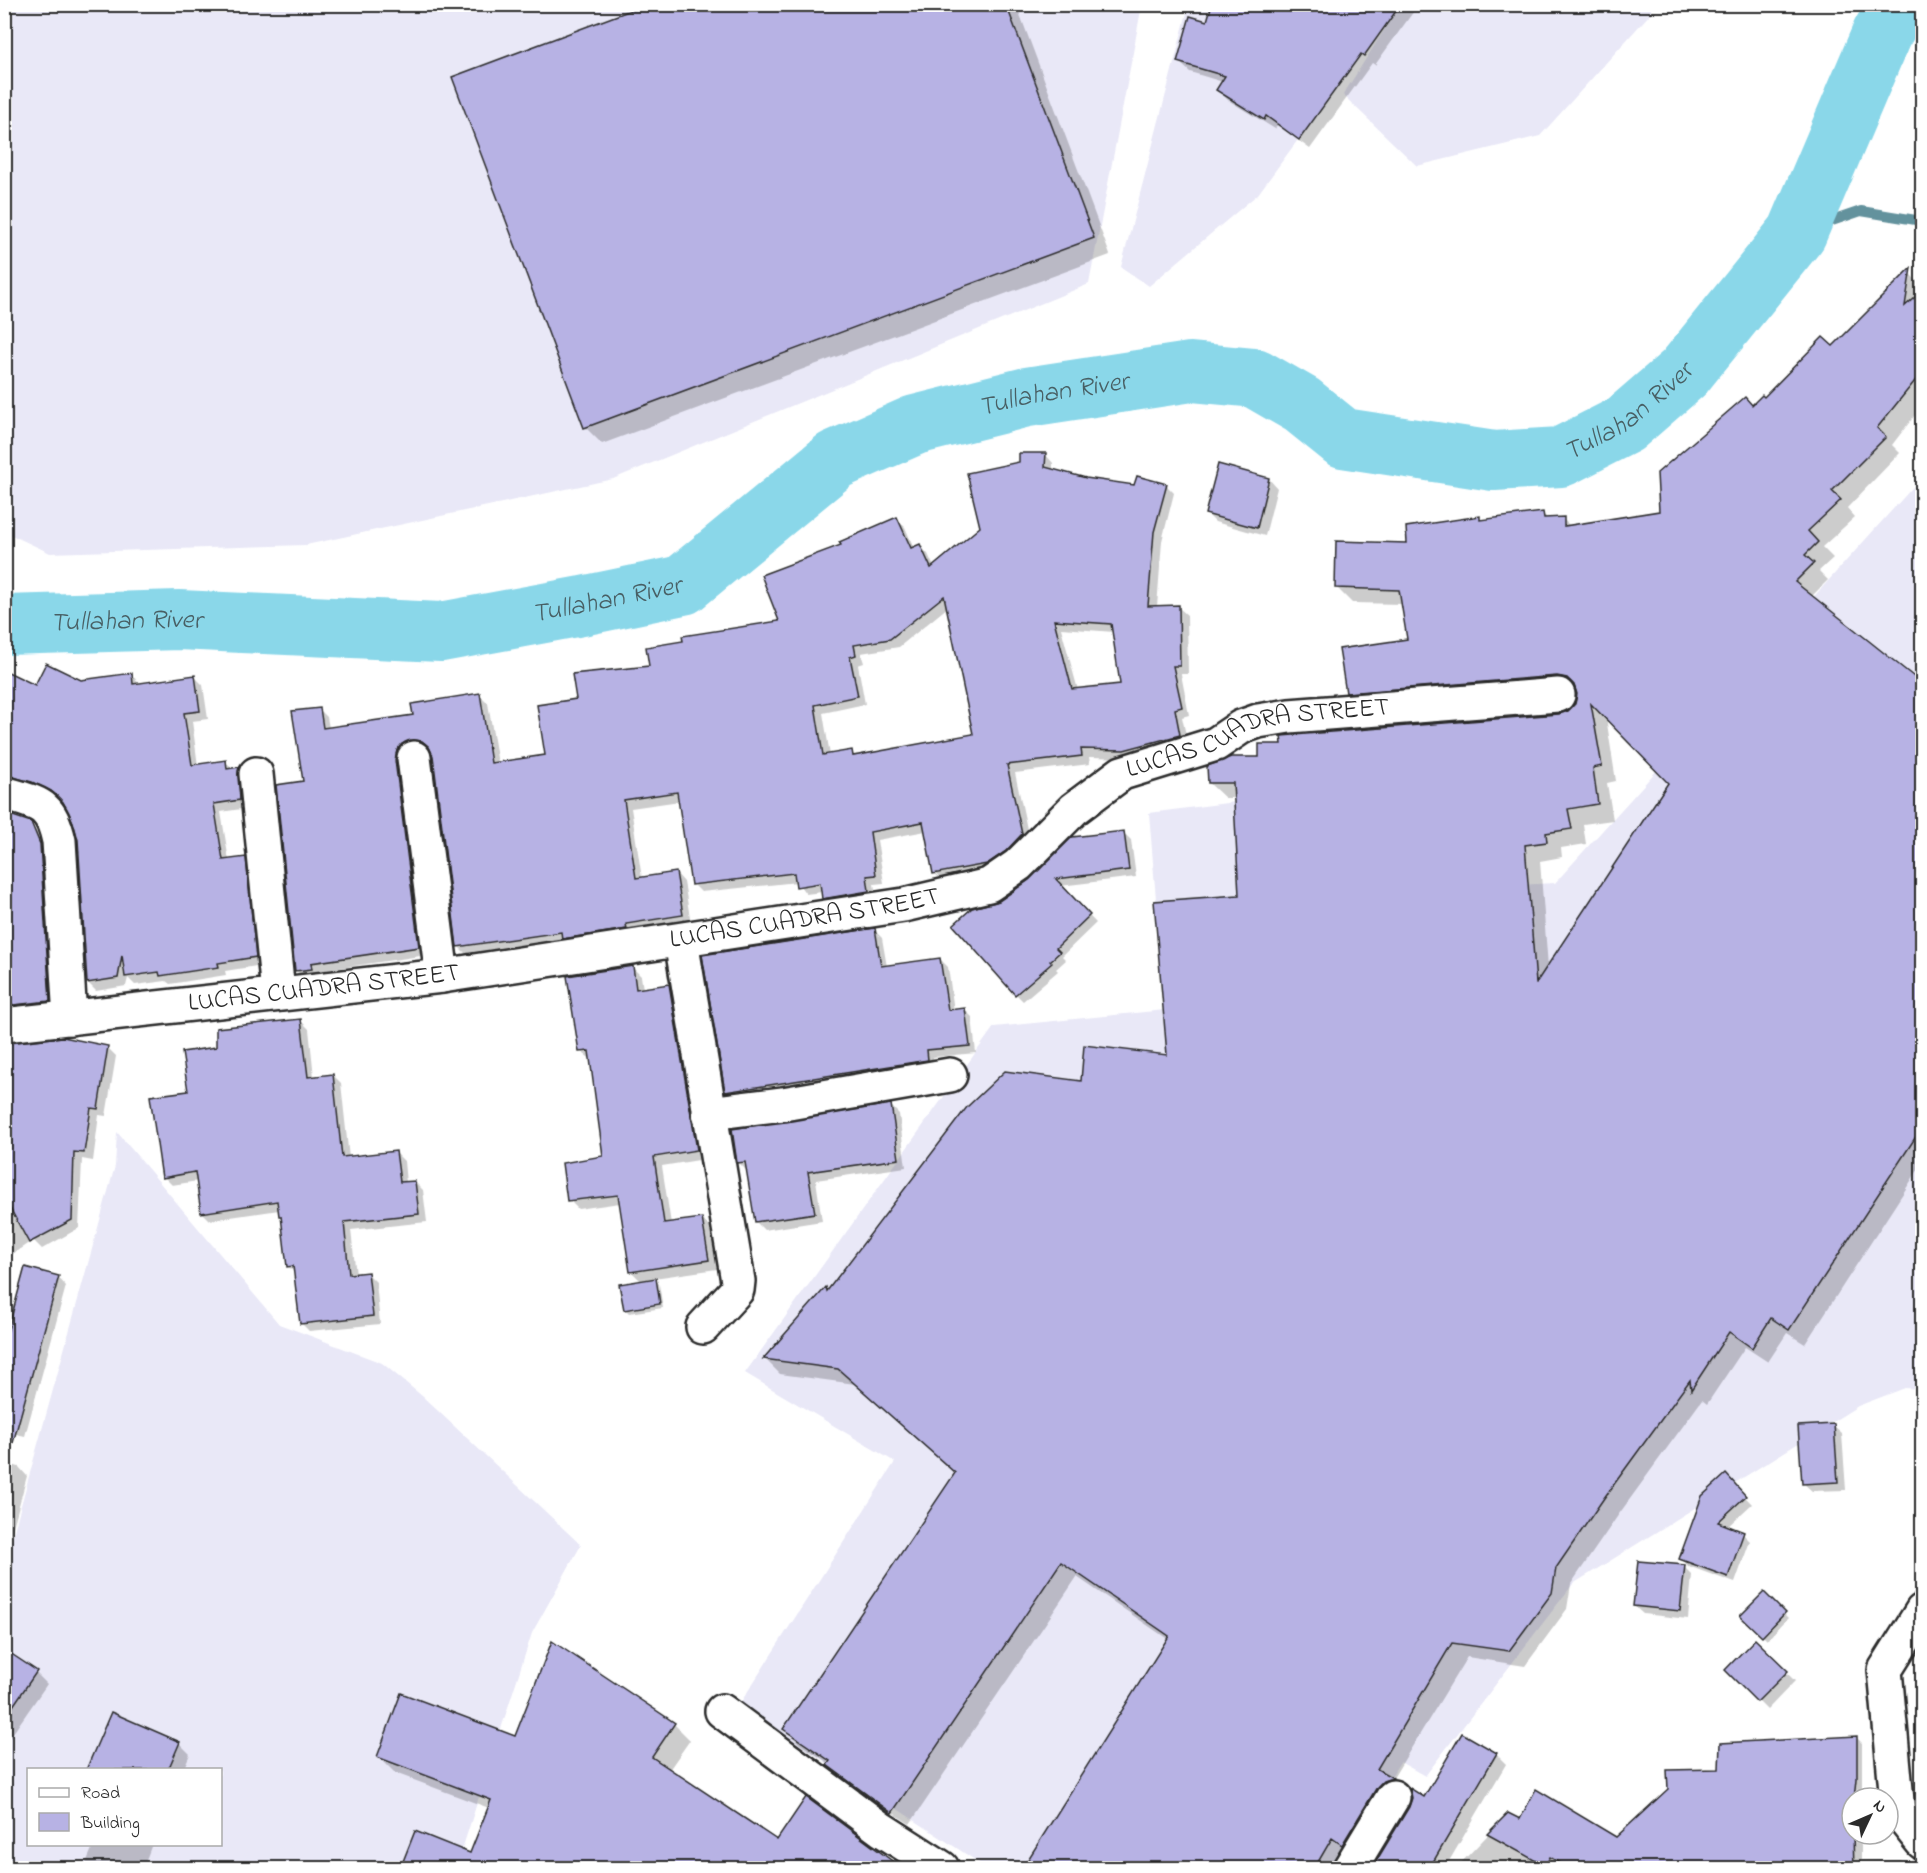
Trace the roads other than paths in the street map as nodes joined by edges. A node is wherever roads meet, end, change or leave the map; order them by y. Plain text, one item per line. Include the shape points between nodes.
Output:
1 (1558, 695) dead end
2 (414, 758) dead end
3 (256, 774) dead end
4 (4, 792) edge
5 (681, 941) junction
6 (442, 976) junction
7 (278, 993) junction
8 (70, 1018) junction
9 (4, 1025) edge
10 (950, 1075) dead end
11 (709, 1113) junction
12 (703, 1327) dead end
13 (1919, 1625) edge
14 (722, 1711) dead end
15 (1393, 1797) dead end
16 (1923, 1842) edge
17 (942, 1869) edge
18 (1350, 1869) edge

1 - 5 street, LUCAS CUADRA STREET via 1258,721 1216,744 1122,773 1074,809 1018,865 989,885 904,905
2 - 6 street
3 - 7 street
4 - 8 street via 42,805 55,821
5 - 6 street, LUCAS CUADRA STREET
5 - 11 street
6 - 7 street, LUCAS CUADRA STREET
7 - 8 street, LUCAS CUADRA STREET
8 - 9 street, LUCAS CUADRA STREET
10 - 11 street
11 - 12 street via 738,1281 737,1290
13 - 16 street via 1886,1670 1898,1812
14 - 17 street via 881,1829
15 - 18 street

